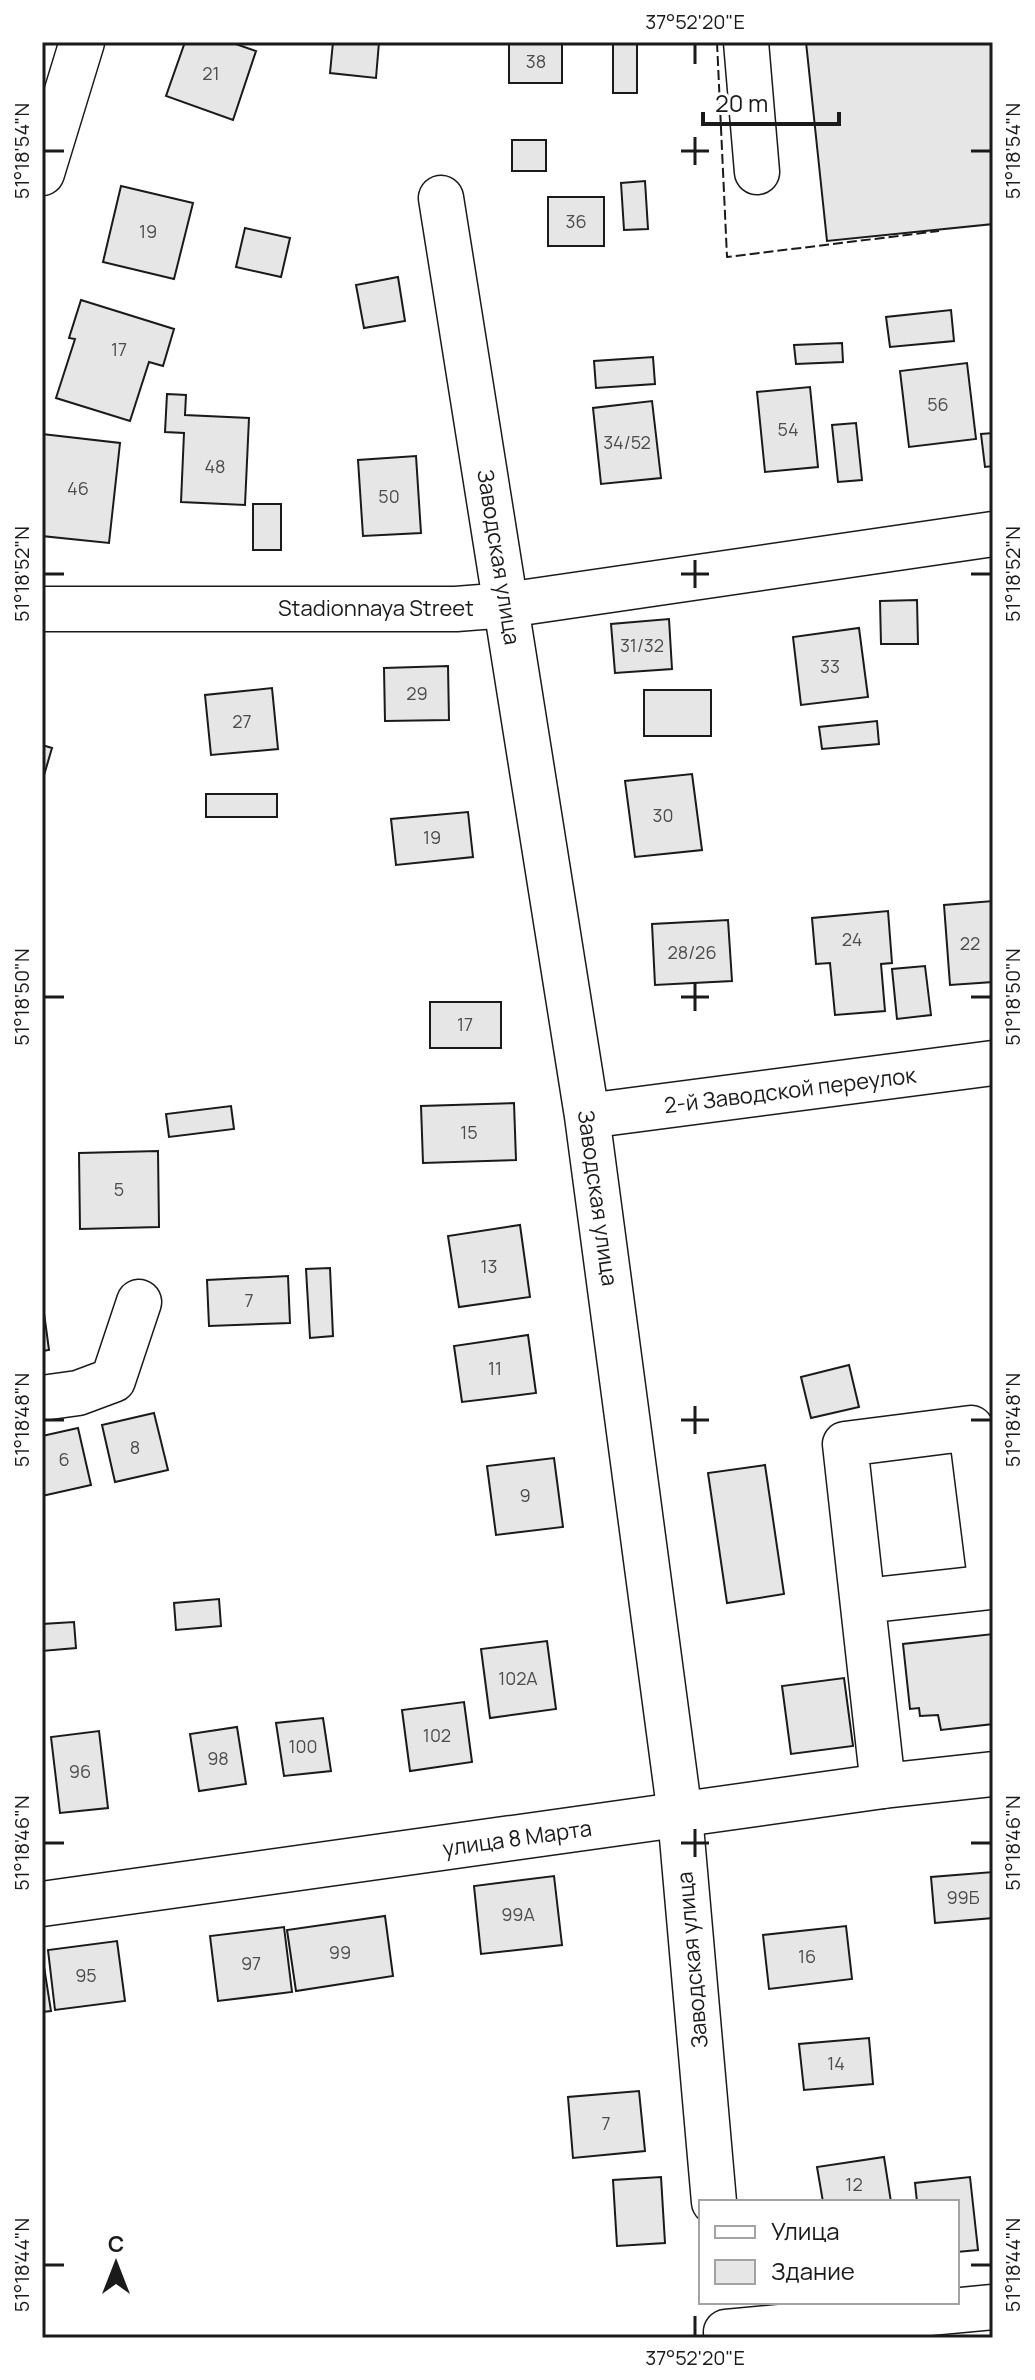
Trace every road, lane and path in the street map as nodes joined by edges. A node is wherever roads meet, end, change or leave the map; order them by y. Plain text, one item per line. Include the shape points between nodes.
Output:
1 (82, 42) edge
2 (746, 42) edge
3 (757, 172) dead end
4 (42, 173) edge
5 (441, 198) dead end
6 (993, 534) edge
7 (507, 605) junction
8 (42, 609) edge
9 (993, 1063) edge
10 (587, 1116) junction
11 (139, 1302) dead end
12 (42, 1398) edge
13 (864, 1601) junction
14 (993, 1774) edge
15 (883, 1786) junction
16 (680, 1815) junction
17 (42, 1904) edge
18 (714, 2200) edge
19 (993, 2307) edge
20 (726, 2324) edge

1 - 4 street
2 - 3 street
5 - 7 street, Заводская улица
6 - 7 street, Stadionnaya Street
7 - 8 street, Stadionnaya Street
7 - 10 street, Заводская улица
9 - 10 street, 2-й Заводской переулок
10 - 16 street, Заводская улица
11 - 12 street via 113,1380 78,1393
13 - 13 street via 845,1444 971,1428 991,1587
13 - 15 street
14 - 15 street, улица 8 Марта
15 - 16 street, улица 8 Марта
16 - 17 street, улица 8 Марта
16 - 18 street, Заводская улица
19 - 20 street

